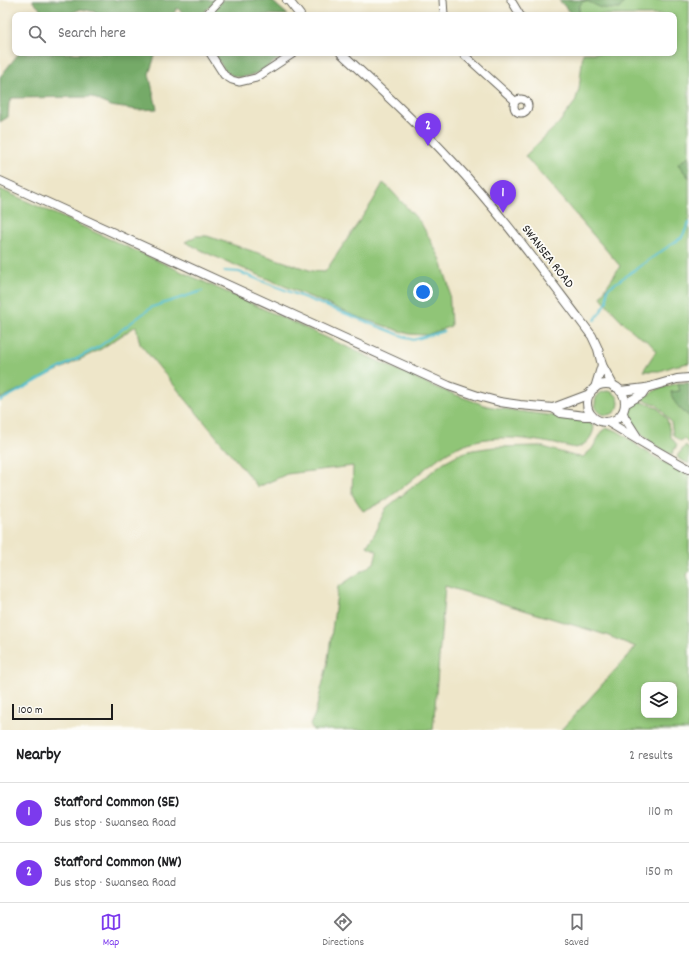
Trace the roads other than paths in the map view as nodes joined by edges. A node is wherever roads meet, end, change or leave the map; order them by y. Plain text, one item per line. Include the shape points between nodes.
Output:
1 (220, 0) edge
2 (289, 0) edge
3 (443, 0) edge
4 (511, 0) edge
5 (209, 12) edge
6 (298, 12) edge
7 (444, 12) edge
8 (518, 12) edge
9 (212, 56) edge
10 (289, 56) edge
11 (344, 56) edge
12 (465, 56) edge
13 (515, 100) dead end
14 (0, 181) edge
15 (602, 365) junction
16 (689, 378) edge
17 (646, 388) junction
18 (617, 389) junction
19 (593, 391) junction
20 (553, 408) junction
21 (624, 408) junction
22 (592, 416) junction
23 (608, 422) junction
24 (639, 440) junction
25 (689, 469) edge

1 - 5 street
2 - 6 main road
3 - 7 street
4 - 8 street
9 - 10 street via 224,75 239,82 256,78
11 - 15 main road, SWANSEA ROAD via 391,98 453,161 500,217 583,324 598,349
12 - 13 street
14 - 20 main road via 449,386 500,402
15 - 18 main road, SWANSEA ROAD
15 - 19 main road
16 - 17 main road via 677,378
17 - 18 main road
17 - 21 main road
18 - 19 main road via 606,385
18 - 21 main road via 624,399
19 - 20 main road
19 - 22 main road via 587,403
20 - 22 main road via 561,413
21 - 23 main road via 616,419
21 - 24 main road via 625,418
22 - 23 main road
23 - 24 main road
24 - 25 main road

